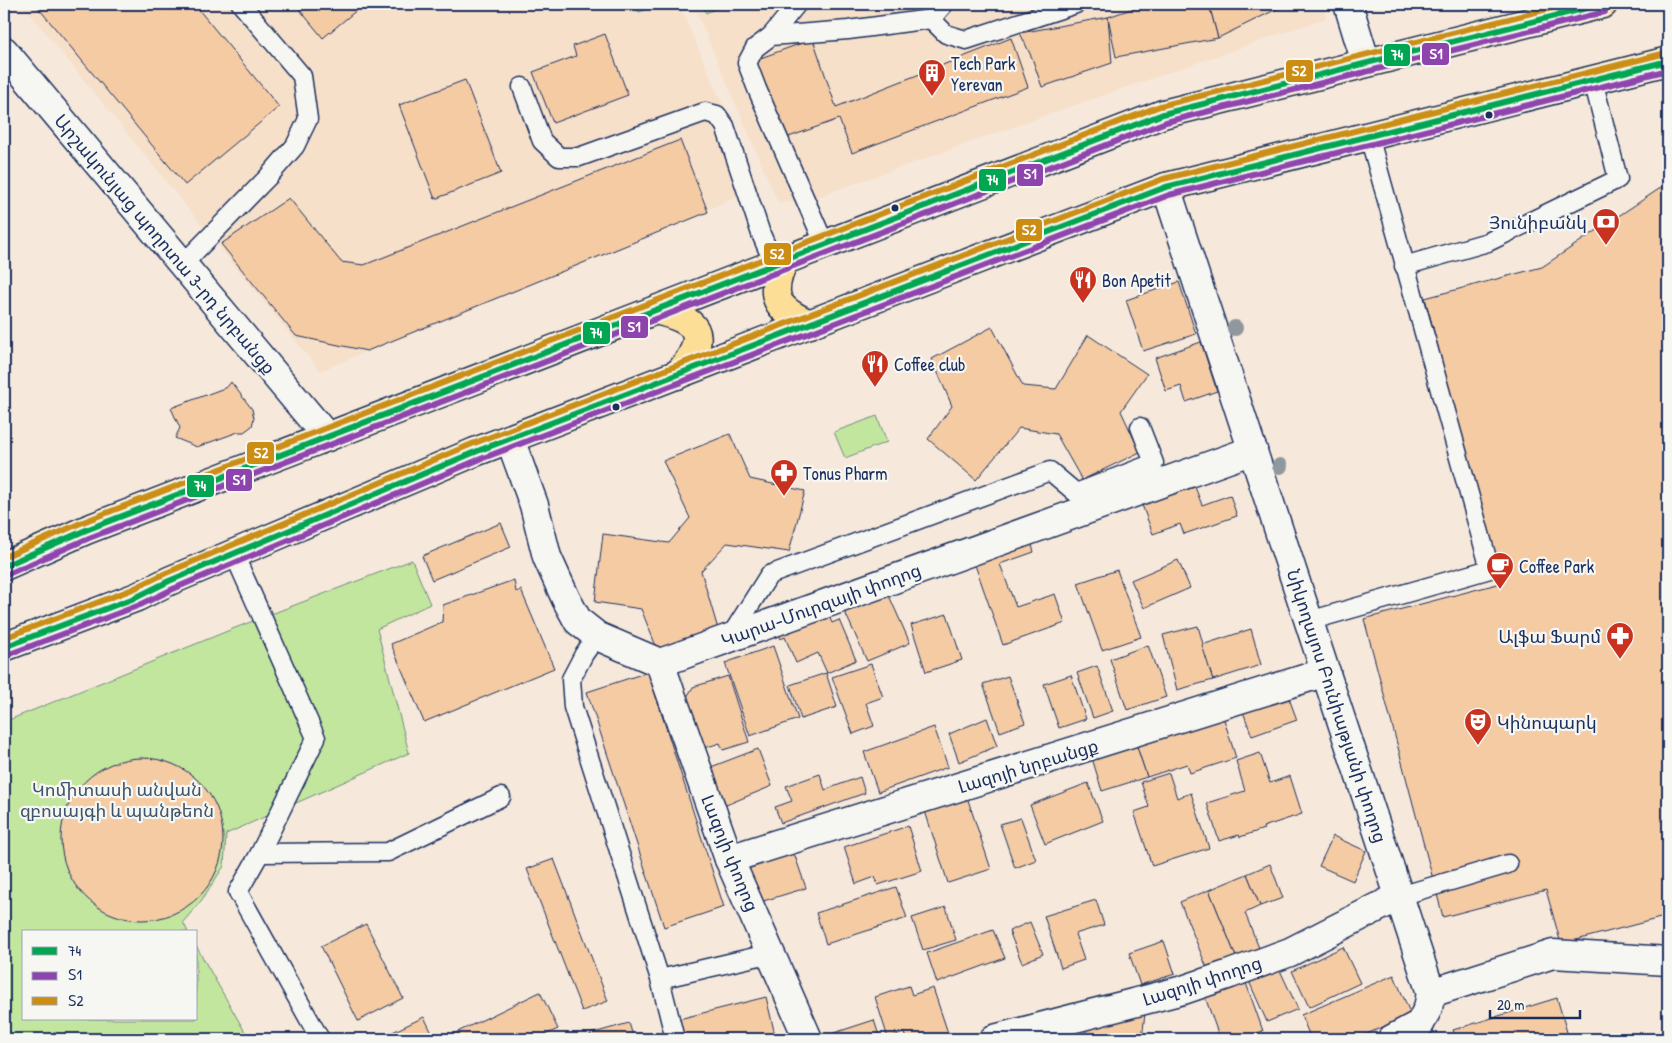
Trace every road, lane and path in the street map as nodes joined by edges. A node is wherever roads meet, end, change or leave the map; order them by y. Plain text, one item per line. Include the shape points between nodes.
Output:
1 (241, 4) edge
2 (797, 4) edge
3 (944, 4) edge
4 (1076, 4) edge
5 (1348, 4) edge
6 (1603, 4) edge
7 (931, 19) junction
8 (771, 36) junction
9 (4, 51) edge
10 (1668, 61) edge
11 (1366, 63) junction
12 (1593, 80) junction
13 (522, 87) dead end
14 (1369, 136) junction
15 (1166, 187) junction
16 (825, 244) junction
17 (779, 263) junction
18 (182, 265) junction
19 (1404, 266) junction
20 (656, 310) junction
21 (810, 324) junction
22 (677, 375) junction
23 (1140, 427) dead end
24 (327, 437) junction
25 (510, 438) junction
26 (1253, 450) junction
27 (234, 554) junction
28 (4, 566) edge
29 (1309, 621) junction
30 (597, 636) junction
31 (730, 638) junction
32 (4, 648) edge
33 (660, 662) junction
34 (1326, 672) junction
35 (501, 797) dead end
36 (260, 854) junction
37 (729, 860) junction
38 (1508, 864) dead end
39 (1400, 896) junction
40 (772, 953) junction
41 (1668, 961) edge
42 (660, 979) junction
43 (1431, 993) junction
44 (320, 1039) edge
45 (675, 1039) edge
46 (808, 1039) edge
47 (994, 1039) edge
48 (1392, 1039) edge

1 - 18 lane via 302,76 308,119 295,146
2 - 8 lane
3 - 7 lane
4 - 7 lane via 966,40 946,34
5 - 11 street
6 - 11 main road
7 - 8 lane
8 - 16 lane via 755,48 747,64
9 - 18 street, Արշակունյաց պողոտա 3-րդ նրբանցք
10 - 12 main road
11 - 16 main road via 1163,114
12 - 14 main road
12 - 19 lane via 1618,180 1488,242
13 - 17 lane via 542,141 559,157 579,156 705,112 717,116 725,126 761,234
14 - 15 main road
14 - 19 lane
15 - 21 main road
15 - 26 street, Նիկողայոս Բունիաթյանի փողոց
16 - 17 main road
17 - 20 main road
17 - 21 main road via 775,289 783,309
18 - 24 street, Արշակունյաց պողոտա 3-րդ նրբանցք
19 - 29 lane via 1490,569 1403,601
20 - 22 main road via 688,322 695,332 696,347 689,362
20 - 24 main road
21 - 22 main road
22 - 25 main road
23 - 31 lane via 1154,463 1076,493 1050,471 769,575
24 - 28 main road via 86,530
25 - 27 main road
25 - 30 street via 534,505 547,557 578,621
26 - 29 street, Նիկողայոս Բունիաթյանի փողոց
26 - 31 street, Կարա-Մուրզայի փողոց
27 - 32 main road via 137,597
27 - 36 lane via 316,738
29 - 34 street, Նիկողայոս Բունիաթյանի փողոց
30 - 33 street
30 - 42 lane via 570,679 573,707
31 - 33 street, Կարա-Մուրզայի փողոց
33 - 37 street, Լազոյի փողոց
34 - 37 street, Լազոյի նրբանցք
34 - 39 street, Նիկողայոս Բունիաթյանի փողոց
35 - 36 lane via 388,852
36 - 44 lane via 238,892
37 - 40 street, Լազոյի փողոց
38 - 39 lane
39 - 43 street, Նիկողայոս Բունիաթյանի փողոց
39 - 47 street, Լազոյի փողոց via 1290,952 1230,974 1184,990
40 - 42 lane
40 - 46 street, Լազոյի փողոց
41 - 43 street via 1553,954
42 - 45 lane
43 - 48 street via 1420,1024

